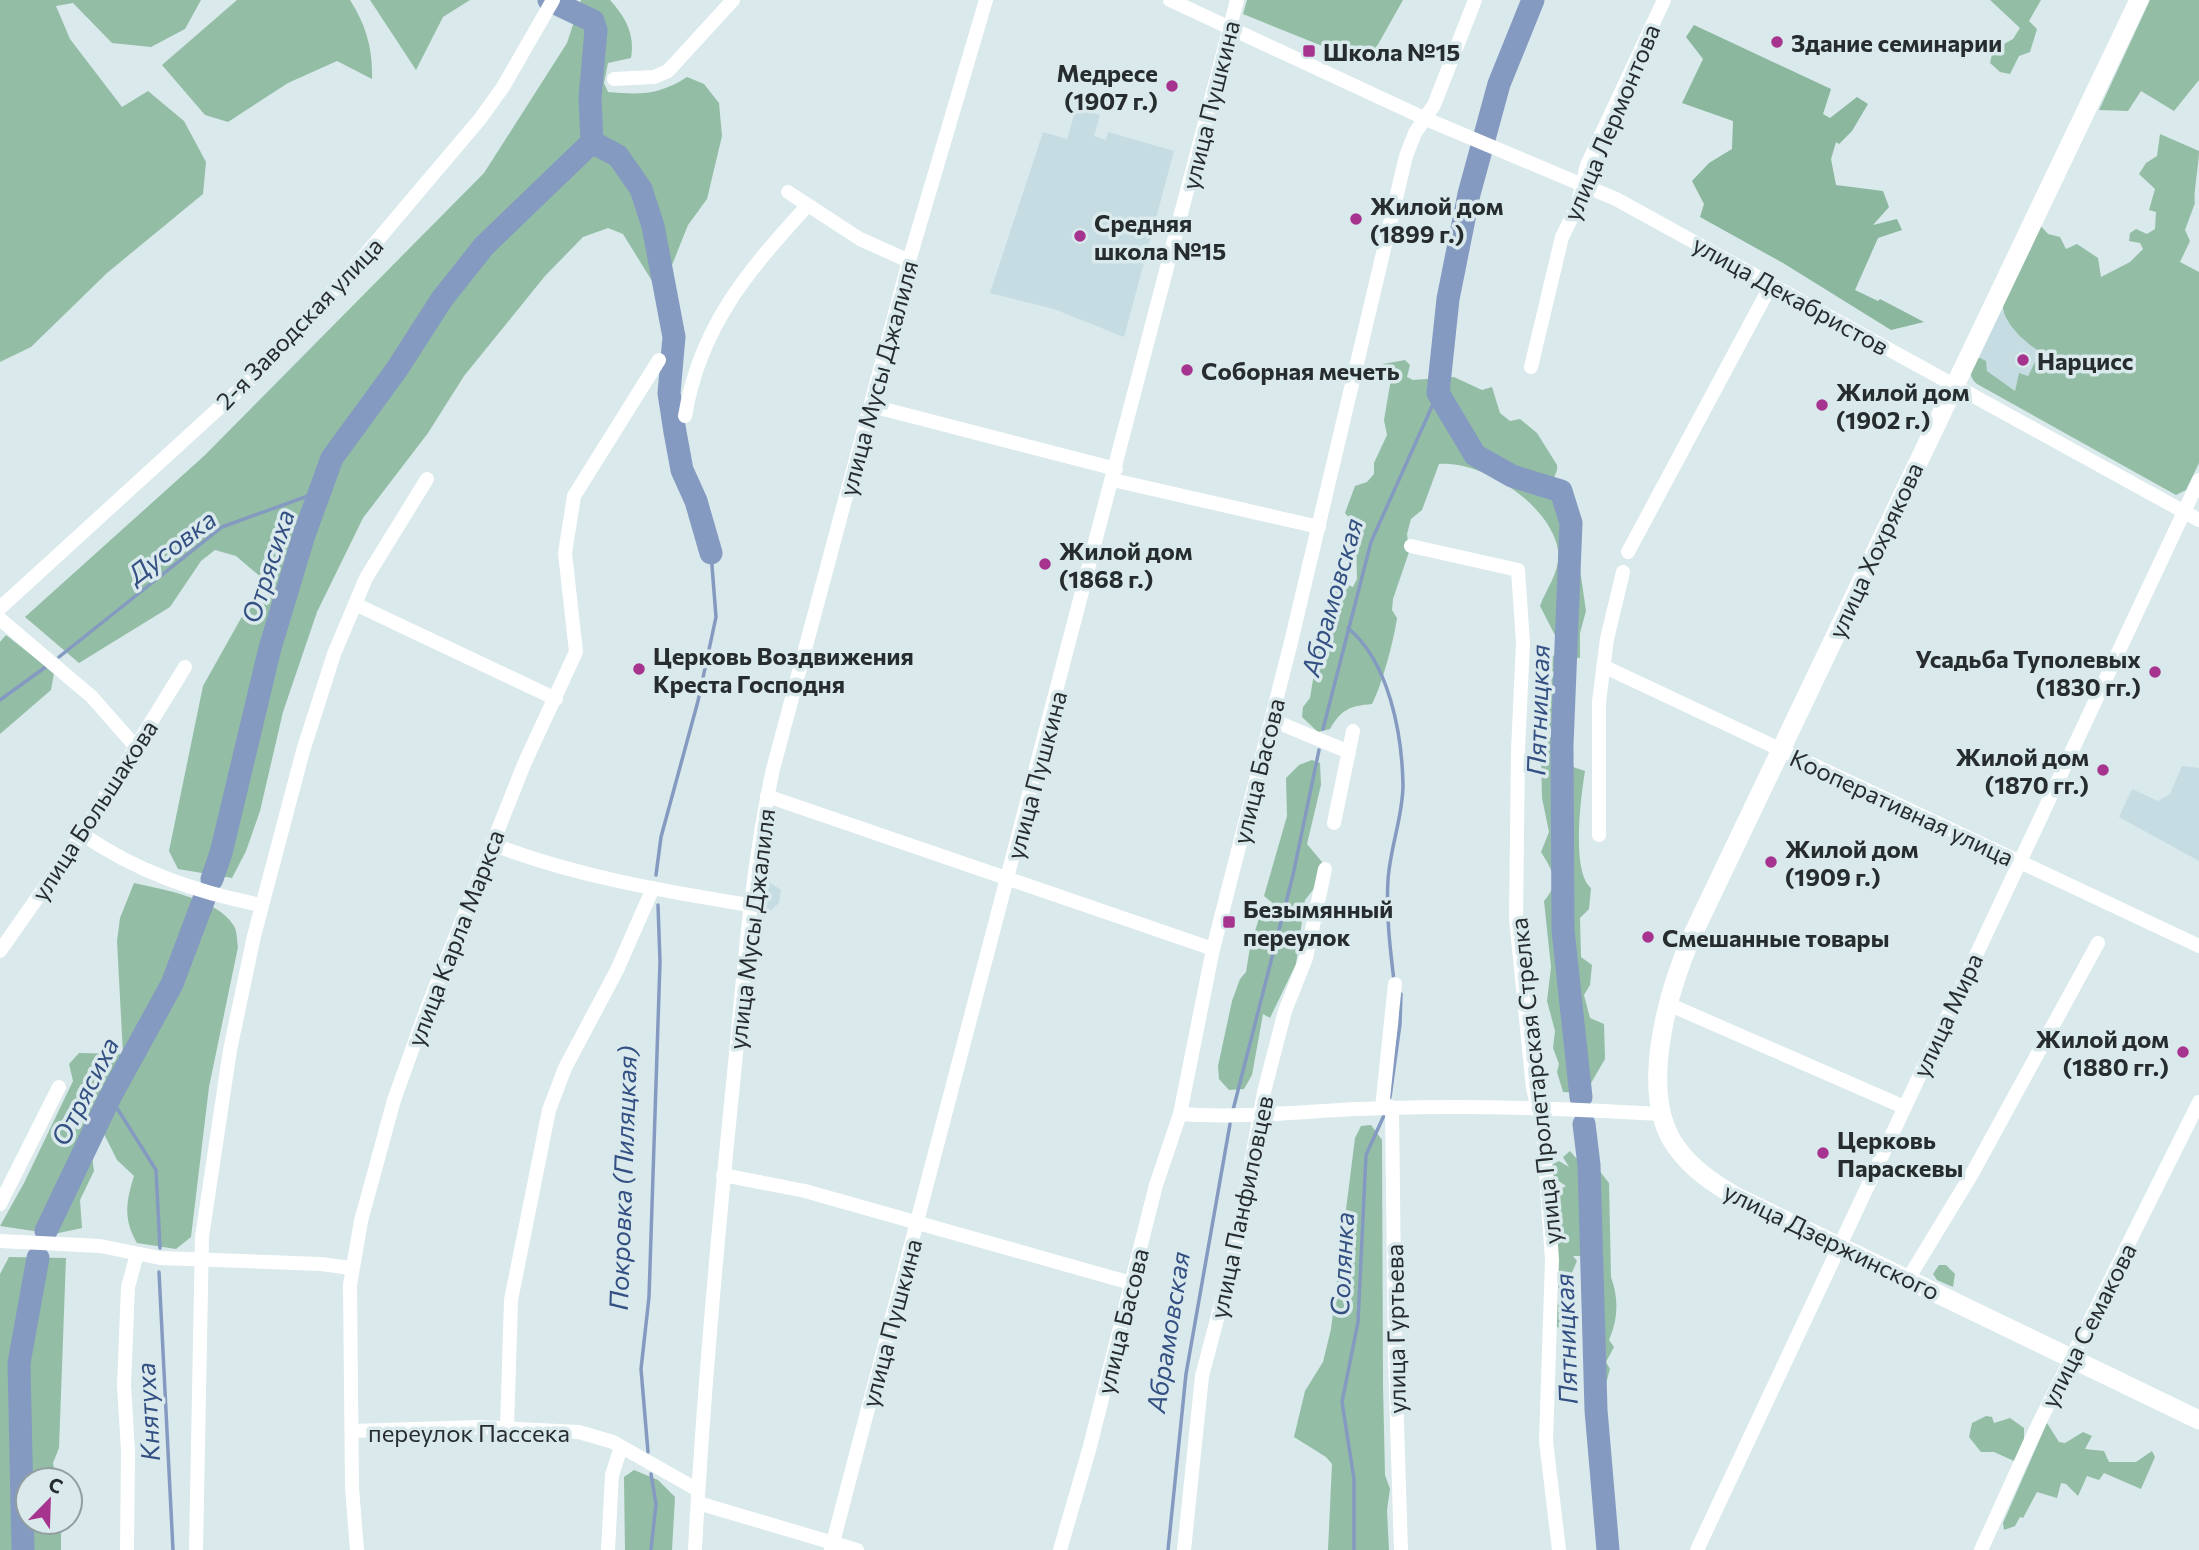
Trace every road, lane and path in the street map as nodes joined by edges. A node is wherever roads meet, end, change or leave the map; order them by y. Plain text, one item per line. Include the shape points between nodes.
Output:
1 (553, 0) edge
2 (733, 0) edge
3 (986, 0) edge
4 (1170, 0) edge
5 (1237, 0) edge
6 (1475, 0) edge
7 (1664, 0) edge
8 (2139, 0) edge
9 (1230, 29) junction
10 (614, 79) dead end
11 (1426, 119) junction
12 (1583, 183) junction
13 (788, 192) dead end
14 (807, 206) junction
15 (909, 261) junction
16 (1772, 285) junction
17 (659, 360) dead end
18 (1531, 367) dead end
19 (1954, 385) junction
20 (872, 406) junction
21 (685, 415) dead end
22 (1114, 475) junction
23 (426, 479) dead end
24 (2199, 480) edge
25 (2183, 512) junction
26 (2199, 520) edge
27 (1319, 527) junction
28 (1411, 546) dead end
29 (1628, 552) dead end
30 (1622, 572) dead end
31 (355, 604) junction
32 (0, 608) edge
33 (0, 620) edge
34 (185, 667) dead end
35 (1605, 667) junction
36 (556, 699) junction
37 (1272, 720) junction
38 (1353, 731) dead end
39 (135, 746) junction
40 (1780, 749) junction
41 (1349, 752) junction
42 (767, 796) junction
43 (1334, 823) dead end
44 (82, 834) junction
45 (1599, 835) dead end
46 (492, 844) junction
47 (2018, 861) junction
48 (1325, 869) dead end
49 (1008, 880) junction
50 (653, 888) junction
51 (261, 905) junction
52 (749, 905) junction
53 (2098, 943) dead end
54 (2199, 946) edge
55 (1213, 948) junction
56 (0, 951) edge
57 (1395, 985) dead end
58 (1668, 1004) junction
59 (59, 1087) dead end
60 (2199, 1102) edge
61 (1538, 1107) junction
62 (1904, 1107) junction
63 (1387, 1108) junction
64 (1259, 1112) junction
65 (1180, 1114) junction
66 (1661, 1114) junction
67 (723, 1175) junction
68 (0, 1205) edge
69 (917, 1222) junction
70 (0, 1241) edge
71 (1840, 1247) junction
72 (137, 1254) junction
73 (201, 1261) junction
74 (352, 1268) junction
75 (1908, 1279) junction
76 (1131, 1283) junction
77 (2072, 1358) junction
78 (2199, 1420) edge
79 (507, 1428) junction
80 (352, 1431) junction
81 (621, 1447) junction
82 (698, 1496) junction
83 (832, 1547) edge
84 (127, 1550) edge
85 (196, 1550) edge
86 (357, 1550) edge
87 (608, 1550) edge
88 (695, 1550) edge
89 (857, 1550) edge
90 (1060, 1550) edge
91 (1184, 1550) edge
92 (1401, 1550) edge
93 (1559, 1550) edge
94 (1697, 1550) edge
95 (1980, 1550) edge

1 - 32 street, 2-я Заводская улица via 480,119 264,367
2 - 10 street via 668,71
3 - 15 street, улица Мусы Джалиля
4 - 9 street
5 - 9 street, улица Пушкина
6 - 11 street, улица Басова
7 - 12 street, улица Лермонтова via 1592,152
8 - 19 main road, улица Хохрякова
9 - 11 street
9 - 22 street, улица Пушкина
11 - 12 street, улица Декабристов
11 - 27 street, улица Басова via 1406,156
12 - 16 street, улица Декабристов
12 - 18 street, улица Лермонтова via 1562,237
13 - 14 street
14 - 15 street via 860,239
14 - 21 street via 750,270 720,313 696,365
15 - 20 street, улица Мусы Джалиля
16 - 19 street, улица Декабристов
16 - 29 street
17 - 36 street, улица Карла Маркса via 574,496 565,553 576,652
19 - 25 street, улица Декабристов
19 - 40 main road, улица Хохрякова
20 - 22 street
20 - 42 street, улица Мусы Джалиля
22 - 27 street
22 - 49 street, улица Пушкина
23 - 31 street via 395,526
24 - 25 street, улица Мира
25 - 26 street, улица Декабристов
25 - 47 street, улица Мира
27 - 37 street, улица Басова
28 - 61 street, улица Пролетарская Стрелка via 1518,570 1523,643 1516,919
30 - 35 street
31 - 36 street
31 - 51 street via 319,700
33 - 39 street via 92,697
34 - 39 street, улица Большакова
35 - 40 street, Кооперативная улица
35 - 45 street via 1599,702
36 - 46 street, улица Карла Маркса
37 - 41 street
37 - 55 street, улица Басова
38 - 41 street
39 - 44 street, улица Большакова
40 - 47 street, Кооперативная улица
40 - 58 main road, улица Хохрякова via 1692,936
41 - 43 street
42 - 49 street
42 - 52 street, улица Мусы Джалиля
44 - 51 street via 150,873
44 - 56 street, улица Большакова
46 - 50 street
46 - 74 street, улица Карла Маркса via 402,1076
47 - 54 street, Кооперативная улица
47 - 62 street, улица Мира
48 - 64 street, улица Панфиловцев via 1306,958 1285,1012
49 - 55 street
49 - 69 street, улица Пушкина
50 - 52 street
50 - 79 street via 549,1110 510,1300
51 - 73 street via 210,1168
52 - 67 street, улица Мусы Джалиля
53 - 75 street via 1973,1172
55 - 65 street, улица Басова
57 - 63 street, улица Гуртьева
58 - 62 street
58 - 66 main road, улица Хохрякова via 1659,1075
59 - 68 street
60 - 77 street, улица Семакова
61 - 63 street
61 - 66 street
61 - 93 street, улица Пролетарская Стрелка via 1552,1260 1546,1441
62 - 71 street, улица Мира
63 - 64 street
63 - 92 street, улица Гуртьева
64 - 65 street via 1218,1117
64 - 91 street, улица Панфиловцев via 1235,1251 1202,1376
65 - 76 street, улица Басова
66 - 71 main road, улица Дзержинского via 1676,1147 1700,1172 1735,1196
67 - 69 street via 779,1184
67 - 82 street, улица Мусы Джалиля
69 - 76 street
69 - 83 street, улица Пушкина
70 - 72 street via 100,1245
71 - 75 main road, улица Дзержинского
71 - 94 street, улица Мира
72 - 73 street
72 - 84 street via 128,1287 124,1385
73 - 74 street
73 - 85 street
74 - 80 street, улица Карла Маркса
75 - 77 main road, улица Дзержинского
76 - 90 street, улица Басова
77 - 78 main road, улица Дзержинского
77 - 95 street, улица Семакова
79 - 80 street, переулок Пассека
79 - 81 street, переулок Пассека via 579,1432
80 - 86 street, улица Карла Маркса
81 - 82 street, переулок Пассека
81 - 87 street via 612,1475
82 - 83 street, переулок Пассека
82 - 88 street, улица Мусы Джалиля
83 - 89 street, переулок Пассека

